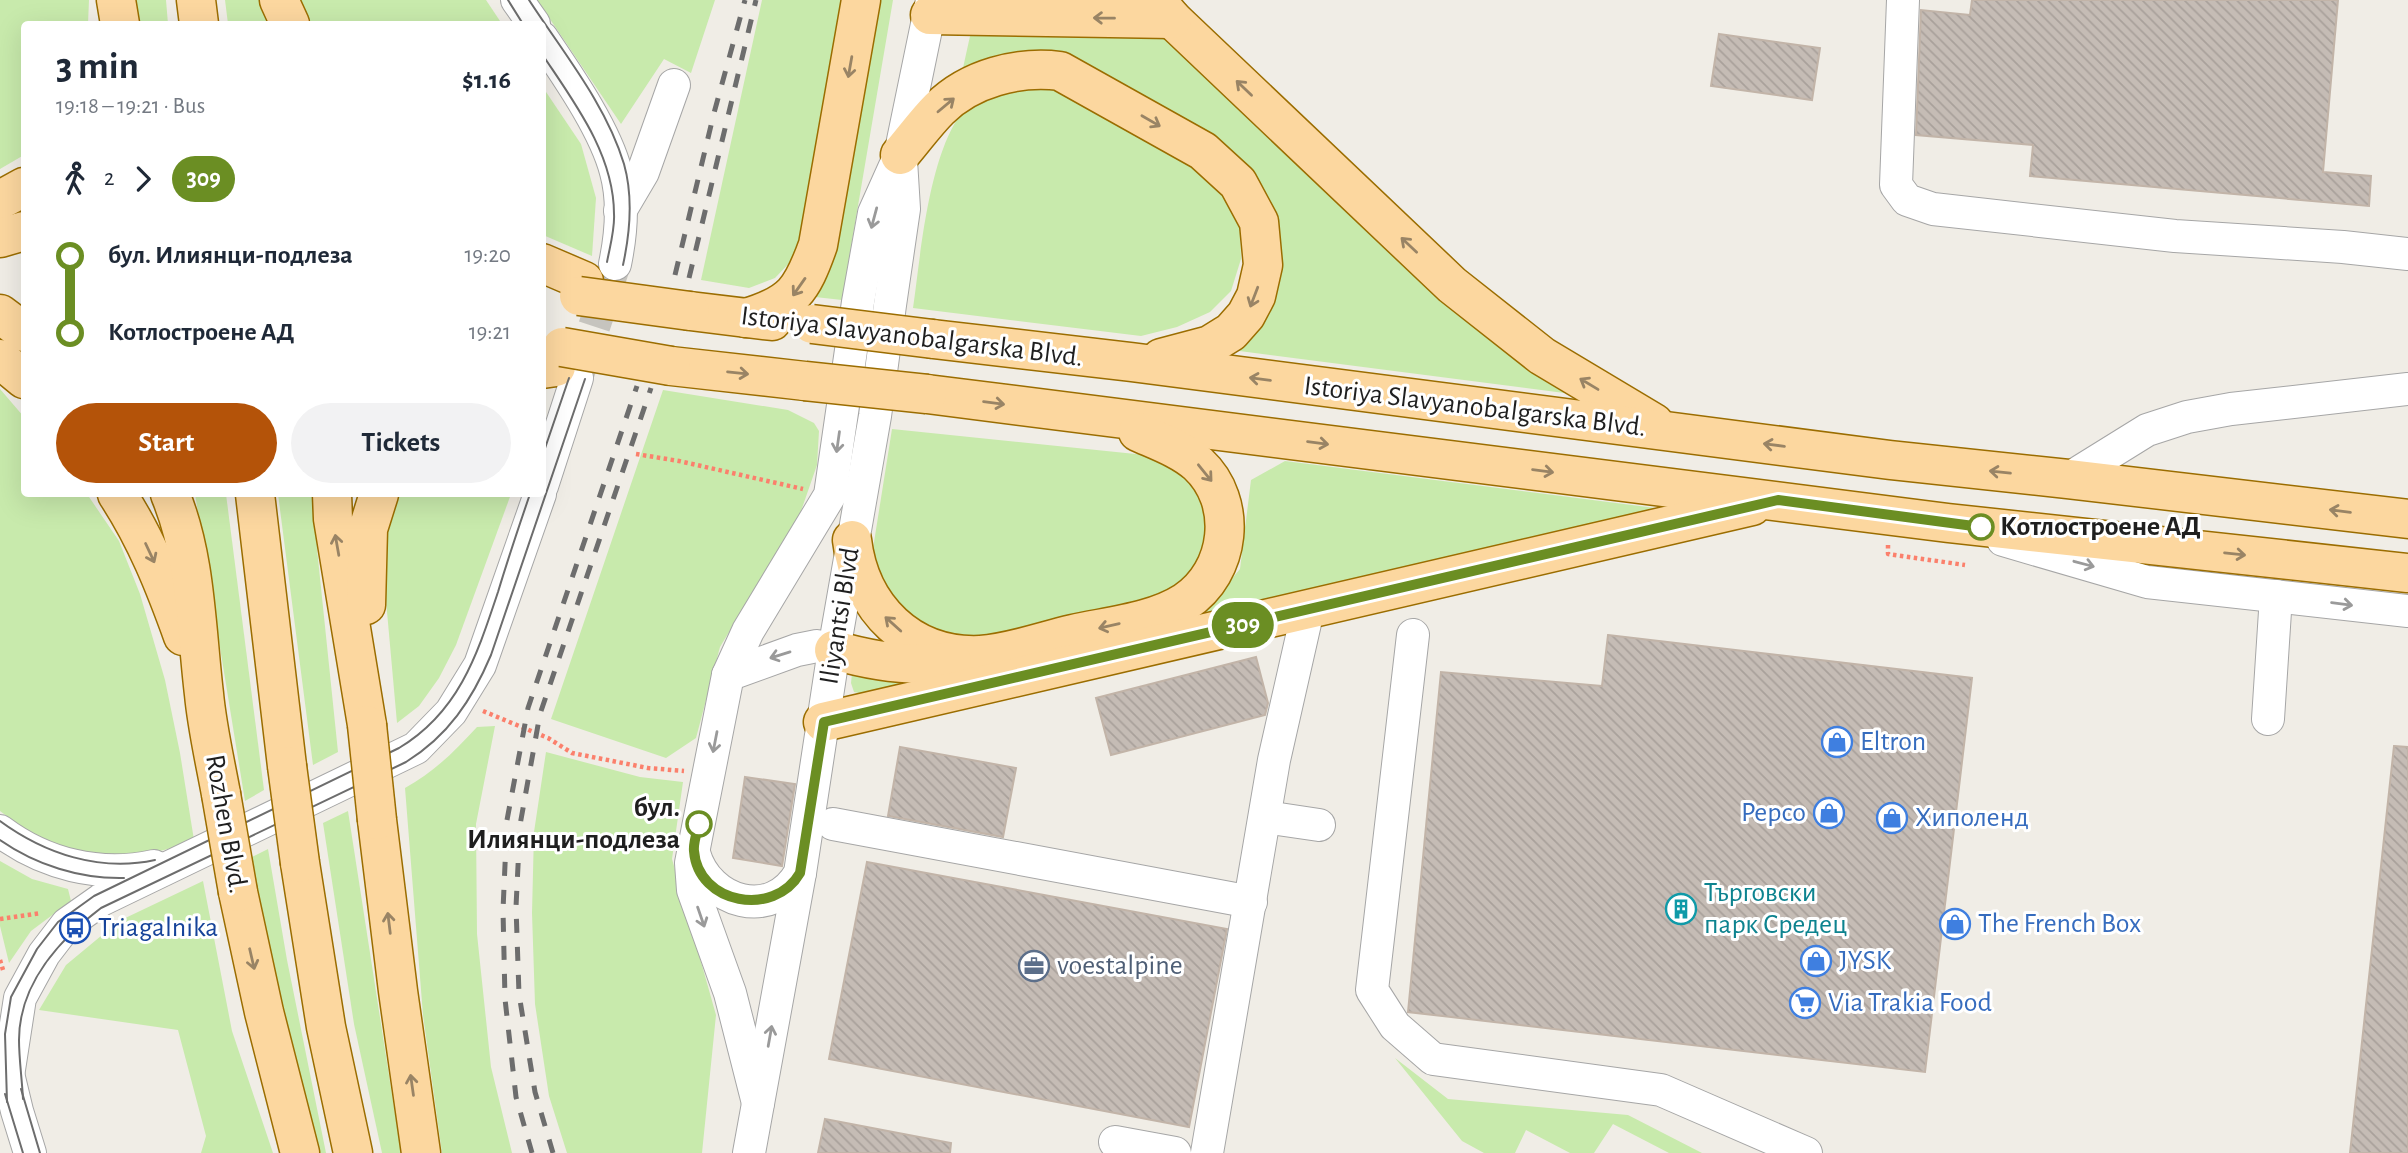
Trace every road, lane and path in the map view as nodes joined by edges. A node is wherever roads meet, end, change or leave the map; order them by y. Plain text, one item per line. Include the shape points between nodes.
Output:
1 (109, 0) edge
2 (116, 0) edge
3 (196, 0) edge
4 (279, 0) edge
5 (517, 0) edge
6 (861, 0) edge
7 (1903, 0) edge
8 (931, 7) edge
9 (1164, 10) edge
10 (107, 21) edge
11 (120, 21) edge
12 (199, 21) edge
13 (281, 21) edge
14 (289, 21) edge
15 (532, 21) edge
16 (546, 44) edge
17 (674, 85) dead end
18 (900, 155) junction
19 (21, 189) edge
20 (0, 200) edge
21 (620, 211) junction
22 (21, 232) edge
23 (0, 237) edge
24 (2408, 254) edge
25 (546, 265) edge
26 (580, 282) edge
27 (0, 314) edge
28 (746, 318) junction
29 (21, 330) edge
30 (0, 359) edge
31 (556, 361) edge
32 (1131, 362) junction
33 (21, 376) edge
34 (2408, 389) edge
35 (1104, 416) junction
36 (1668, 432) junction
37 (546, 450) edge
38 (636, 454) dead end
39 (2068, 479) junction
40 (830, 495) junction
41 (119, 497) edge
42 (171, 497) edge
43 (255, 497) edge
44 (332, 497) edge
45 (378, 497) edge
46 (539, 497) edge
47 (1778, 500) junction
48 (2408, 519) edge
49 (1948, 523) junction
50 (852, 541) junction
51 (1888, 554) dead end
52 (1965, 565) dead end
53 (2408, 573) edge
54 (2276, 596) junction
55 (1308, 610) junction
56 (2408, 611) edge
57 (1413, 635) dead end
58 (834, 650) junction
59 (1002, 651) junction
60 (729, 675) junction
61 (204, 697) junction
62 (479, 710) dead end
63 (366, 717) junction
64 (2268, 719) dead end
65 (824, 722) junction
66 (709, 773) junction
67 (1265, 817) junction
68 (833, 824) dead end
69 (1319, 825) dead end
70 (0, 831) edge
71 (694, 850) junction
72 (189, 859) junction
73 (800, 873) junction
74 (1251, 902) junction
75 (49, 912) dead end
76 (0, 919) edge
77 (0, 960) edge
78 (3, 971) dead end
79 (0, 1041) edge
80 (8, 1076) junction
81 (758, 1103) junction
82 (1115, 1142) dead end
83 (30, 1153) edge
84 (300, 1153) edge
85 (353, 1153) edge
86 (421, 1153) edge
87 (748, 1153) edge
88 (1175, 1153) edge
89 (1207, 1153) edge
90 (1806, 1153) edge

1 - 10 main road
2 - 11 main road
3 - 12 main road
4 - 13 main road
4 - 14 main road
5 - 15 street
6 -> 28 main road via 811,265 792,297 769,312
7 - 24 street via 1896,185 1907,200 1933,209 2175,236
9 -> 8 main road
8 - 18 street, Iliyantsi Blvd
36 -> 9 main road via 1542,356 1452,285
16 - 21 street via 604,142 616,172
17 - 21 street via 643,172
18 -> 32 main road via 940,108 968,87 1037,68 1060,71 1203,151 1238,183 1259,222 1263,265 1256,296 1231,332 1210,345 1168,358
18 -> 40 street, Iliyantsi Blvd via 874,213
18 - 50 street, Iliyantsi Blvd via 904,209
19 - 20 main road
21 - 26 street
22 - 23 main road
25 - 26 main road, Istoriya Slavyanobalgarska Blvd.
26 - 28 main road, Istoriya Slavyanobalgarska Blvd., bridge via 650,306
27 - 29 main road
28 - 32 main road, Istoriya Slavyanobalgarska Blvd., bridge
30 - 33 main road
31 -> 35 main road, Istoriya Slavyanobalgarska Blvd., bridge via 632,359
31 - 37 street
36 -> 32 main road, Istoriya Slavyanobalgarska Blvd.
34 - 39 street via 2187,417 2147,430
35 -> 47 main road, Istoriya Slavyanobalgarska Blvd.
35 -> 59 main road via 1177,449 1209,476 1225,520 1220,558 1199,590 1173,609
39 -> 36 main road, Istoriya Slavyanobalgarska Blvd.
38 - 40 path
48 -> 39 main road, Istoriya Slavyanobalgarska Blvd.
40 - 60 street, Iliyantsi Blvd via 748,631
41 -> 61 main road via 164,582
42 - 61 main road, Rozhen Blvd. via 191,570
43 - 85 main road, bridge via 300,863 326,1027
63 -> 44 main road
45 - 63 main road via 366,550
46 - 72 street via 480,665 451,712 416,748
47 - 49 main road, Istoriya Slavyanobalgarska Blvd.
47 - 55 main road
49 -> 53 main road, Istoriya Slavyanobalgarska Blvd.
49 -> 54 street via 2147,582
50 - 58 street, Iliyantsi Blvd
59 -> 50 main road via 963,655 907,636 868,594
51 - 52 path
54 -> 56 street
54 - 64 street
55 - 65 main road
55 - 67 street
57 - 90 street via 1372,990 1395,1026 1433,1059 1661,1090
58 - 59 main road via 881,661 919,663
58 -> 60 street via 817,646 797,650
58 - 65 street, Iliyantsi Blvd
60 -> 66 street, Iliyantsi Blvd
61 -> 84 main road, Rozhen Blvd., bridge via 238,892
62 - 66 path via 548,738 572,753 648,768
86 -> 63 main road, bridge
65 - 73 street, Iliyantsi Blvd
66 - 71 street, Iliyantsi Blvd
67 - 69 street
67 - 74 street
68 - 74 street
70 - 72 street via 52,860 85,869 133,871
71 - 73 street via 701,871 715,888 743,901 770,899 793,885
71 -> 81 street, Iliyantsi Blvd via 693,890 730,993
72 - 80 street via 101,900 67,924 20,998
81 -> 73 street, Iliyantsi Blvd
74 - 89 street
75 - 76 path
77 - 78 path
79 - 80 street
80 - 83 street
81 - 87 street, Iliyantsi Blvd
82 - 88 street

